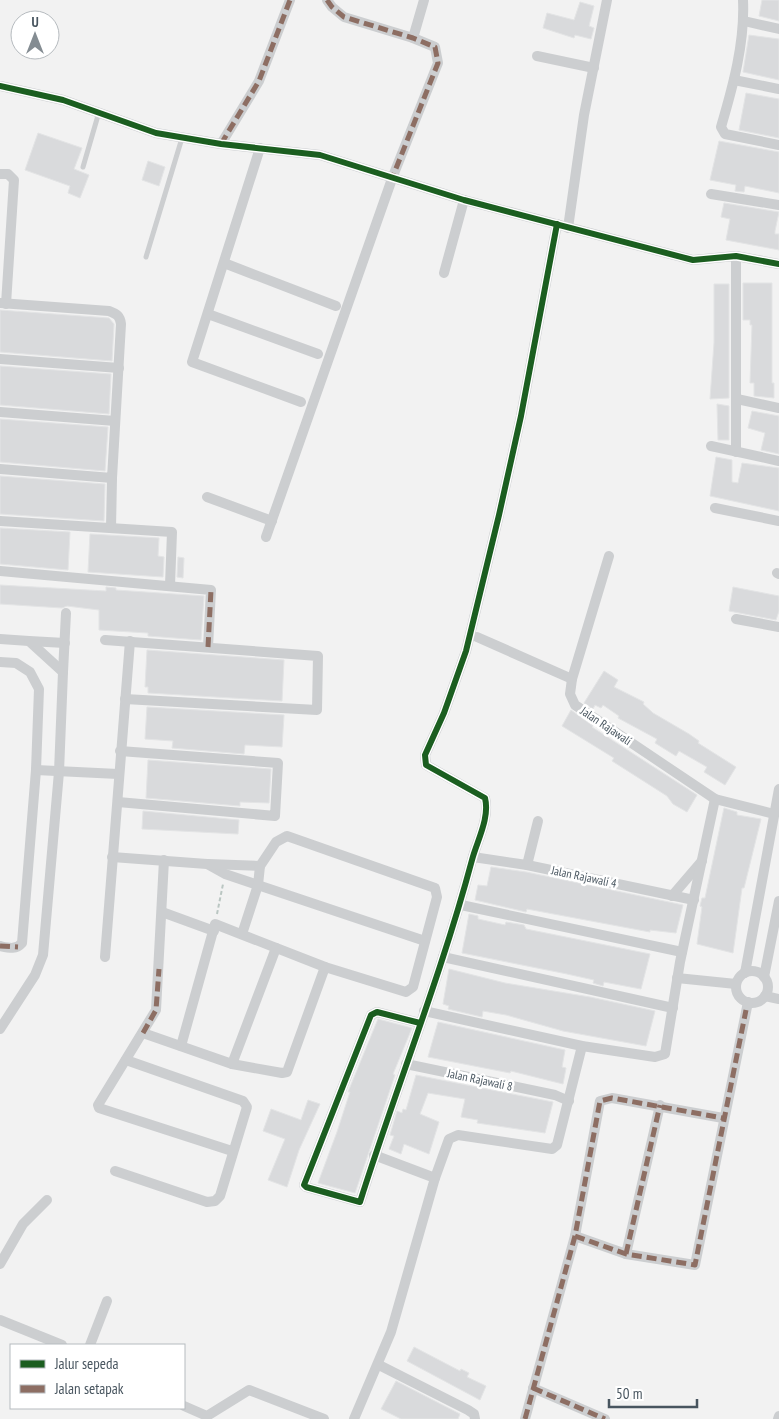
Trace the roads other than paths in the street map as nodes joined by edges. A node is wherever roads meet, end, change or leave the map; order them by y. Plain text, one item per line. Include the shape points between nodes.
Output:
1 (290, 0) edge
2 (327, 0) edge
3 (424, 0) edge
4 (607, 0) edge
5 (743, 0) edge
6 (744, 21) junction
7 (779, 29) edge
8 (414, 38) junction
9 (537, 56) dead end
10 (594, 68) junction
11 (734, 80) junction
12 (0, 86) edge
13 (779, 89) edge
14 (99, 112) junction
15 (182, 138) junction
16 (221, 144) junction
17 (779, 145) edge
18 (260, 148) junction
19 (83, 167) dead end
20 (0, 174) edge
21 (393, 176) junction
22 (711, 194) dead end
23 (464, 200) junction
24 (779, 205) edge
25 (557, 224) junction
26 (568, 228) junction
27 (736, 256) junction
28 (146, 257) dead end
29 (224, 263) junction
30 (779, 264) edge
31 (444, 273) dead end
32 (3, 303) edge
33 (336, 306) dead end
34 (208, 314) junction
35 (318, 354) dead end
36 (0, 359) edge
37 (119, 368) junction
38 (737, 399) junction
39 (301, 402) dead end
40 (779, 408) edge
41 (0, 412) edge
42 (115, 421) junction
43 (711, 446) dead end
44 (736, 452) junction
45 (779, 461) edge
46 (0, 469) edge
47 (112, 478) junction
48 (207, 496) dead end
49 (715, 508) dead end
50 (0, 521) edge
51 (272, 521) junction
52 (779, 521) edge
53 (111, 528) junction
54 (266, 537) dead end
55 (609, 556) dead end
56 (0, 571) edge
57 (170, 585) junction
58 (66, 613) dead end
59 (736, 619) dead end
60 (779, 628) edge
61 (477, 637) dead end
62 (0, 639) edge
63 (105, 640) dead end
64 (130, 641) junction
65 (29, 642) junction
66 (65, 643) junction
67 (208, 647) junction
68 (0, 662) edge
69 (63, 672) junction
70 (572, 679) junction
71 (125, 699) junction
72 (120, 751) junction
73 (38, 770) junction
74 (57, 772) junction
75 (118, 774) junction
76 (779, 789) edge
77 (714, 799) junction
78 (118, 802) junction
79 (774, 814) junction
80 (538, 822) dead end
81 (112, 857) junction
82 (473, 857) junction
83 (704, 858) junction
84 (164, 860) junction
85 (207, 864) junction
86 (527, 865) junction
87 (260, 866) junction
88 (258, 885) junction
89 (672, 896) junction
90 (694, 900) junction
91 (779, 901) edge
92 (460, 905) junction
93 (162, 912) junction
94 (214, 927) junction
95 (242, 934) junction
96 (426, 941) junction
97 (0, 946) edge
98 (276, 948) junction
99 (682, 952) junction
100 (105, 957) dead end
101 (443, 957) junction
102 (325, 967) junction
103 (745, 973) junction
104 (764, 977) junction
105 (677, 978) junction
106 (736, 984) junction
107 (765, 996) junction
108 (779, 999) edge
109 (748, 1002) junction
110 (673, 1008) junction
111 (424, 1011) junction
112 (420, 1022) junction
113 (0, 1029) edge
114 (143, 1033) junction
115 (181, 1046) junction
116 (582, 1046) junction
117 (126, 1060) junction
118 (232, 1064) junction
119 (406, 1064) junction
120 (569, 1101) junction
121 (660, 1105) junction
122 (723, 1118) junction
123 (232, 1152) junction
124 (374, 1155) junction
125 (115, 1171) dead end
126 (435, 1178) junction
127 (47, 1200) dead end
128 (575, 1236) junction
129 (626, 1254) junction
130 (0, 1264) edge
131 (108, 1301) dead end
132 (0, 1320) edge
133 (60, 1344) edge
134 (90, 1344) edge
135 (379, 1365) junction
136 (533, 1388) junction
137 (185, 1406) edge
138 (358, 1418) edge
139 (324, 1419) edge
140 (475, 1419) edge
141 (524, 1419) edge
142 (605, 1419) edge

1 - 16 street via 259,81
2 - 8 street via 344,17
3 - 8 street
4 - 10 street
5 - 6 street
6 - 7 street
6 - 11 street
8 - 21 street via 435,47 438,63
9 - 10 street
10 - 26 street
11 - 13 street
11 - 17 street via 722,131
12 - 14 street
14 - 15 street via 156,134
14 - 19 lane
15 - 16 street
15 - 28 lane
16 - 18 street
18 - 21 street via 320,155
18 - 29 street
20 - 32 street via 8,174 14,180
21 - 23 street
21 - 51 street
22 - 24 street
23 - 25 street
23 - 31 street
25 - 26 street
25 - 82 street via 521,416 466,651 426,755 426,765 485,798 486,809
26 - 27 street via 694,260
27 - 30 street
27 - 38 street
29 - 33 street
29 - 34 street
32 - 37 street via 117,314 121,318
34 - 35 street
34 - 39 street via 192,362
36 - 37 street
37 - 42 street
38 - 40 street
38 - 44 street
41 - 42 street
42 - 47 street
43 - 44 street
44 - 45 street
46 - 47 street
47 - 53 street
48 - 51 street
49 - 52 street
50 - 53 street
51 - 54 street
53 - 57 street via 172,532
55 - 70 street, Jalan Rajawali
56 - 57 street
57 - 67 street via 211,590
58 - 66 street
59 - 60 street
61 - 70 street
62 - 65 street
63 - 64 street
64 - 67 street
64 - 71 street
65 - 66 street
65 - 69 street
66 - 69 street
67 - 71 street via 318,656 316,710
68 - 73 street via 16,663 36,680 39,689
69 - 74 street
70 - 77 street, Jalan Rajawali via 570,694 575,705
71 - 72 street
72 - 75 street
72 - 78 street via 278,764 275,816
73 - 74 street
73 - 97 street via 22,943 12,948
74 - 75 street
74 - 113 street via 43,955 35,975
75 - 78 street
76 - 79 street
77 - 79 street, Jalan Rajawali
77 - 83 street
78 - 81 street
79 - 103 street
80 - 86 street
81 - 84 street
81 - 100 street
82 - 86 street, Jalan Rajawali 4
82 - 92 street
83 - 89 street
83 - 90 street
84 - 85 street
84 - 93 street
85 - 87 street
85 - 88 street via 224,874
86 - 89 street, Jalan Rajawali 4
87 - 88 street
87 - 96 street via 276,842 287,836 435,888 437,897
88 - 95 street
88 - 96 street
89 - 90 street, Jalan Rajawali 4
90 - 99 street
91 - 104 street
92 - 99 street
92 - 101 street
93 - 94 street
93 - 114 street via 156,1010
94 - 95 street
94 - 115 street
95 - 98 street
96 - 102 street via 413,987 406,992
98 - 102 street
98 - 118 street
99 - 105 street
101 - 110 street
101 - 111 street
102 - 118 street via 287,1072
103 - 104 street via 759,973
103 - 106 street
104 - 107 street via 768,985
105 - 106 street
105 - 110 street
106 - 109 street via 740,998
107 - 108 street
107 - 109 street via 760,1001
109 - 122 street
110 - 116 street via 665,1054 661,1057
111 - 112 street
111 - 116 street
112 - 119 street
112 - 124 street via 377,1012 371,1015 305,1186 358,1203
114 - 115 street
114 - 117 street
115 - 118 street
116 - 120 street
117 - 123 street via 246,1103 248,1107
117 - 123 street via 99,1102 99,1108
119 - 120 street, Jalan Rajawali 8 via 555,1095
119 - 124 street
120 - 126 street via 557,1144 552,1149 453,1136
121 - 122 street
121 - 128 street via 612,1098 600,1101
121 - 129 street
122 - 129 street via 695,1265
123 - 125 street via 220,1196 214,1201 207,1202
124 - 126 street
126 - 135 street
127 - 130 street via 23,1224
128 - 129 street
128 - 136 street
131 - 134 street
132 - 133 street
135 - 138 street
135 - 140 street via 468,1410
136 - 141 street
136 - 142 street
137 - 139 street via 207,1416 249,1390

